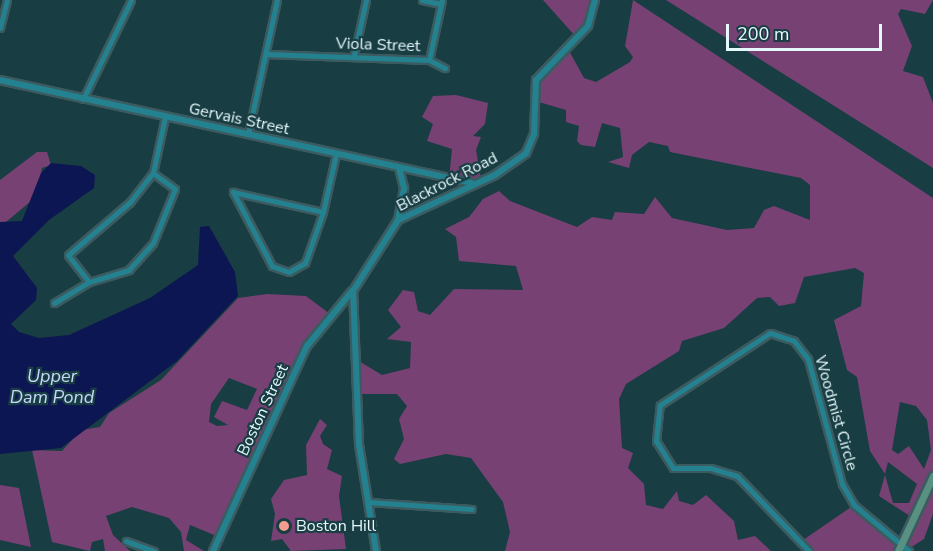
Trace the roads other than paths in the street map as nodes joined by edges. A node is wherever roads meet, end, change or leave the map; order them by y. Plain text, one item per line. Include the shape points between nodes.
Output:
1 (7, 0) edge
2 (130, 0) edge
3 (277, 0) edge
4 (366, 0) edge
5 (422, 0) edge
6 (595, 0) edge
7 (441, 2) edge
8 (0, 28) edge
9 (266, 54) junction
10 (354, 55) junction
11 (429, 60) junction
12 (445, 68) dead end
13 (0, 80) edge
14 (83, 99) junction
15 (165, 117) junction
16 (248, 134) junction
17 (336, 154) junction
18 (399, 168) junction
19 (153, 173) junction
20 (473, 183) junction
21 (323, 212) junction
22 (398, 220) junction
23 (89, 282) junction
24 (353, 291) junction
25 (54, 303) dead end
26 (933, 476) edge
27 (368, 502) junction
28 (472, 509) dead end
29 (126, 541) dead end
30 (900, 547) edge
31 (154, 551) edge
32 (213, 551) edge
33 (376, 551) edge
34 (810, 551) edge
35 (909, 551) edge

1 - 8 street
2 - 14 street
3 - 9 street
4 - 10 street
5 - 7 street
6 - 20 street, Blackrock Road via 588,26 536,80 534,134 526,153
7 - 11 street, Viola Street
9 - 10 street, Viola Street
9 - 16 street
10 - 11 street, Viola Street
11 - 12 street
13 - 14 street, Gervais Street
14 - 15 street, Gervais Street
15 - 16 street, Gervais Street
15 - 19 street
16 - 17 street, Gervais Street
17 - 18 street, Gervais Street
17 - 21 street
18 - 20 street, Gervais Street
18 - 22 street via 404,188
19 - 23 street via 130,202 68,255
19 - 23 street via 175,189 153,243 129,270
20 - 22 street, Blackrock Road
21 - 21 street via 305,263 280,271 265,255 232,196
22 - 24 street, Blackrock Road
23 - 25 street
24 - 27 street via 354,382
24 - 32 street, Boston Street via 307,346
26 - 30 main road
27 - 28 street
27 - 33 street
29 - 31 street
30 - 34 street, Woodmist Circle via 854,505 842,484 808,359 794,341 770,333 660,405 656,441 673,468 737,476
30 - 35 street

